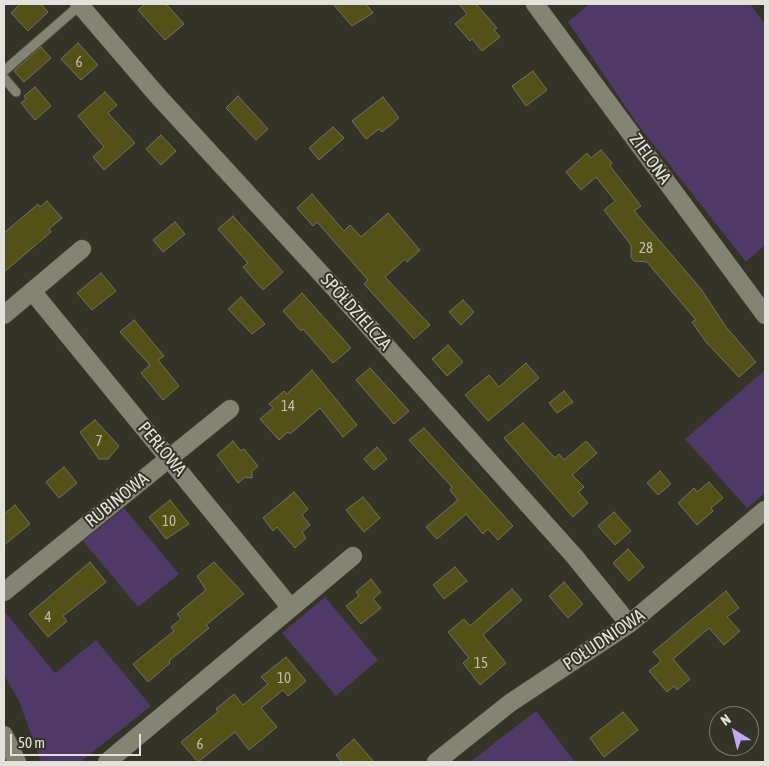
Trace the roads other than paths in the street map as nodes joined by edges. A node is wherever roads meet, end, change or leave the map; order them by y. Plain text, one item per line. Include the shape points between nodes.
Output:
1 (79, 4) edge
2 (535, 4) edge
3 (4, 71) edge
4 (4, 78) edge
5 (16, 92) dead end
6 (82, 249) dead end
7 (32, 291) junction
8 (765, 314) edge
9 (4, 315) edge
10 (230, 409) dead end
11 (169, 458) junction
12 (765, 510) edge
13 (353, 556) dead end
14 (4, 592) edge
15 (291, 608) junction
16 (629, 624) junction
17 (4, 735) edge
18 (17, 762) edge
19 (107, 762) edge
20 (436, 762) edge

1 - 3 lane
1 - 16 street, SPÓŁDZIELCZA via 157,95 575,557
2 - 8 street, ZIELONA
4 - 5 lane
6 - 7 street
7 - 9 street
7 - 11 street, PERŁOWA
10 - 11 street, RUBINOWA
11 - 14 street, RUBINOWA
11 - 15 street, PERŁOWA
12 - 16 street, POŁUDNIOWA
13 - 15 street
15 - 19 street
16 - 20 street, POŁUDNIOWA via 510,703
17 - 18 street

